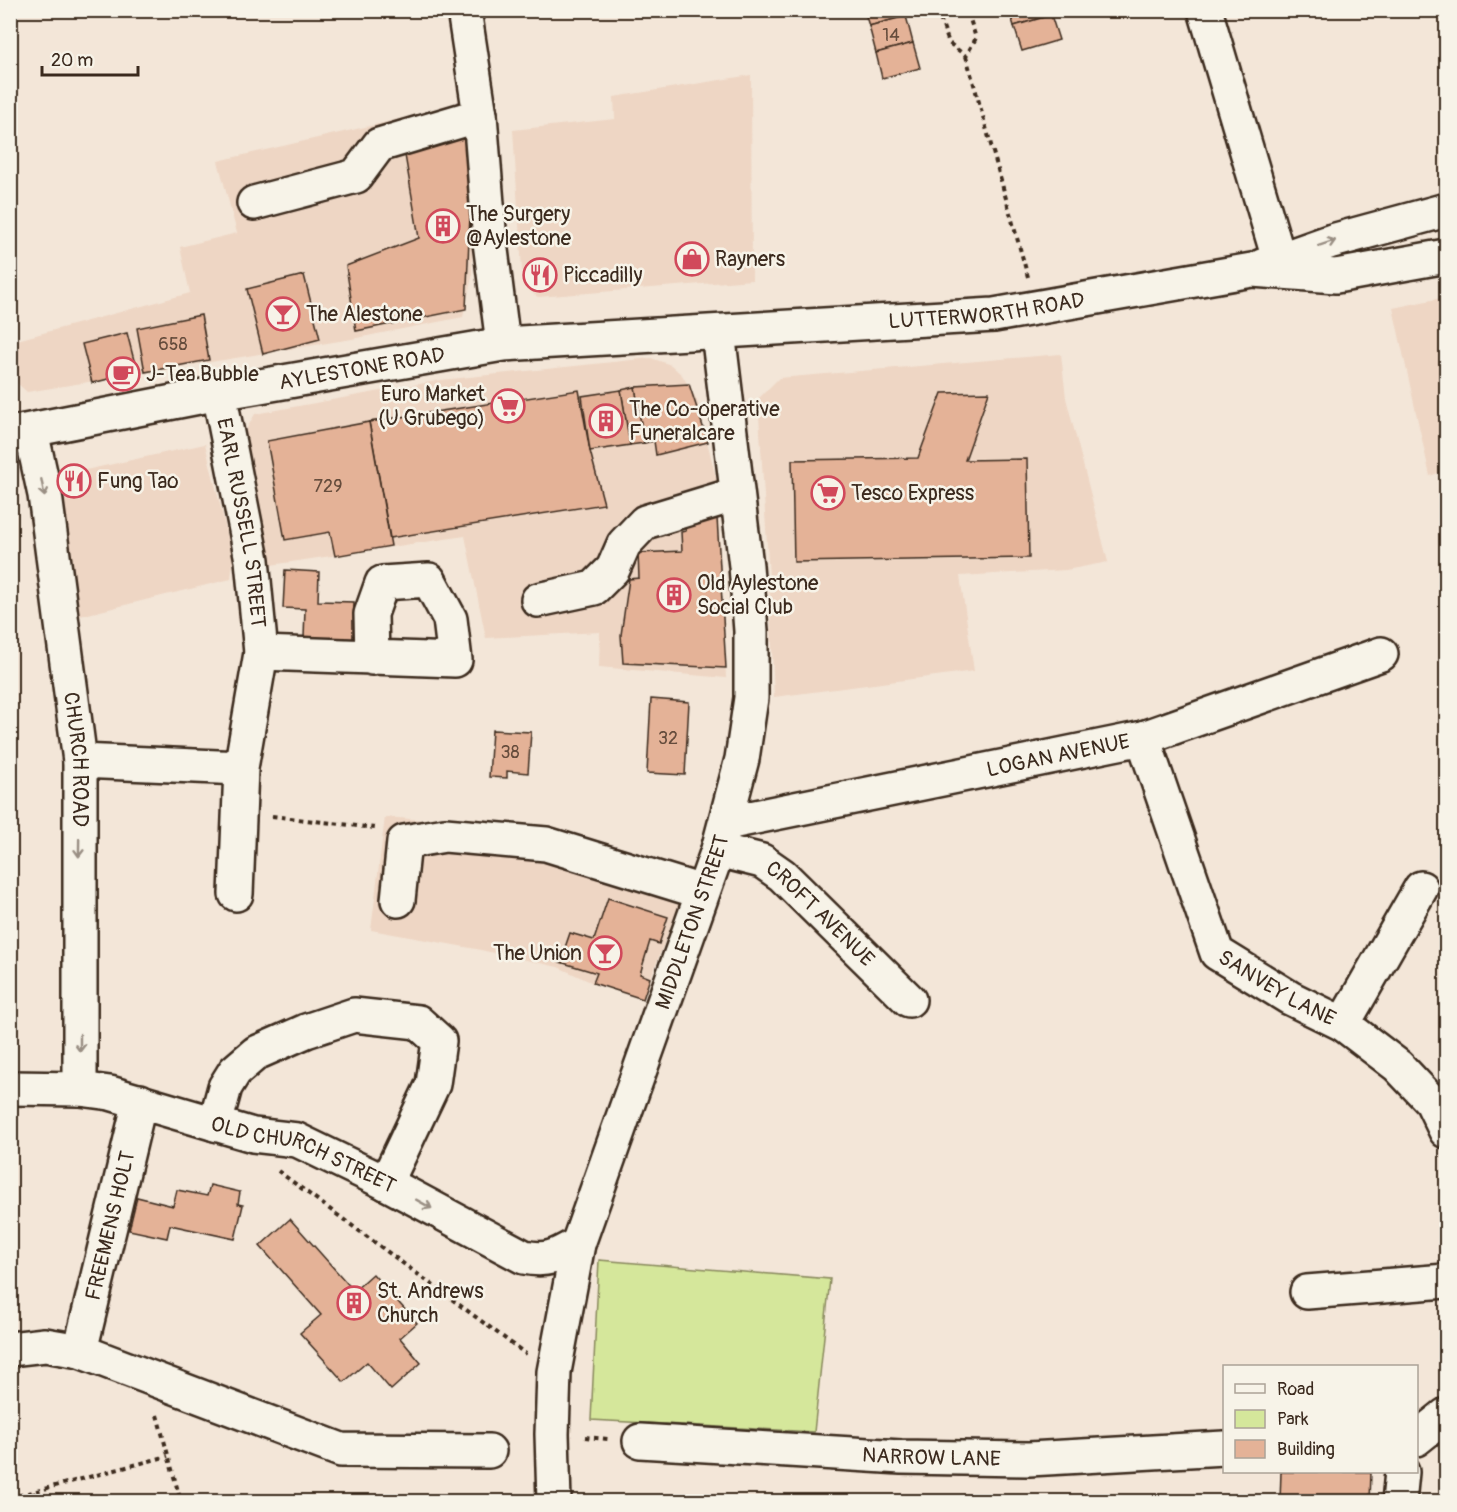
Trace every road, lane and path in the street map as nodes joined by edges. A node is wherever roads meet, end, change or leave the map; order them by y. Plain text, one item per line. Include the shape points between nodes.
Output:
1 (464, 10) edge
2 (937, 10) edge
3 (967, 10) edge
4 (1205, 10) edge
5 (966, 56) junction
6 (480, 115) junction
7 (254, 203) dead end
8 (1446, 210) edge
9 (1390, 224) junction
10 (1446, 256) edge
11 (1266, 264) junction
12 (1398, 264) junction
13 (1036, 307) junction
14 (718, 332) junction
15 (503, 344) junction
16 (219, 393) junction
17 (21, 432) edge
18 (737, 494) junction
19 (538, 600) dead end
20 (261, 653) junction
21 (1381, 654) dead end
22 (372, 658) junction
23 (1143, 738) junction
24 (80, 761) junction
25 (241, 768) junction
26 (239, 812) junction
27 (722, 836) junction
28 (404, 842) junction
29 (1421, 888) dead end
30 (702, 892) junction
31 (236, 894) dead end
32 (398, 900) dead end
33 (909, 1000) dead end
34 (1343, 1024) junction
35 (10, 1088) edge
36 (80, 1089) junction
37 (140, 1101) junction
38 (214, 1124) junction
39 (1446, 1131) edge
40 (253, 1135) junction
41 (386, 1183) junction
42 (578, 1244) junction
43 (1446, 1281) edge
44 (1307, 1292) dead end
45 (10, 1349) edge
46 (80, 1351) junction
47 (554, 1372) junction
48 (146, 1375) junction
49 (1446, 1415) edge
50 (552, 1434) junction
51 (1418, 1437) edge
52 (640, 1441) joint
53 (1223, 1448) edge
54 (489, 1451) dead end
55 (168, 1456) junction
56 (1402, 1473) edge
57 (33, 1492) junction
58 (10, 1498) edge
59 (36, 1502) edge
60 (181, 1502) edge
61 (554, 1502) edge
62 (1400, 1502) edge

1 - 6 street
2 - 5 path via 949,43
3 - 5 path via 976,38
4 - 11 street
5 - 13 path
6 - 7 street via 379,145 356,176
6 - 15 street
8 - 9 street, LUTTERWORTH ROAD
11 -> 9 street, LUTTERWORTH ROAD
9 - 12 street
10 - 12 street, LUTTERWORTH ROAD
11 - 12 street, LUTTERWORTH ROAD via 1336,276
11 - 13 street, LUTTERWORTH ROAD
13 - 14 street, LUTTERWORTH ROAD via 994,315
14 - 15 street, AYLESTONE ROAD
14 - 18 street, MIDDLETON STREET
15 - 16 street, AYLESTONE ROAD
16 - 17 street, AYLESTONE ROAD
16 - 20 street, EARL RUSSELL STREET via 252,560
17 -> 24 street, CHURCH ROAD via 45,495
18 - 19 street via 645,522 624,544 613,569 594,588
18 - 27 street, MIDDLETON STREET via 751,631 751,698 742,759
20 - 22 street, EARL RUSSELL STREET
20 - 25 street, EARL RUSSELL STREET
21 - 23 street, LOGAN AVENUE
22 - 22 street, EARL RUSSELL STREET via 455,660 450,619 429,580 382,583 371,614
23 - 27 street, LOGAN AVENUE
23 - 34 street, SANVEY LANE via 1217,953 1290,998
24 - 25 street
24 -> 36 street, CHURCH ROAD
25 - 26 street, EARL RUSSELL STREET
26 - 28 path via 389,830
26 - 31 street, EARL RUSSELL STREET
27 - 30 street, MIDDLETON STREET
27 - 33 street, CROFT AVENUE via 782,875
28 - 30 street via 446,836 546,844
28 - 32 street
29 - 34 street
30 - 42 street, MIDDLETON STREET
34 - 39 street, SANVEY LANE via 1398,1066 1432,1102
35 - 36 street, OLD CHURCH STREET
36 - 37 street, OLD CHURCH STREET
37 - 38 street, OLD CHURCH STREET
37 - 46 street, FREEMENS HOLT
38 - 40 street, OLD CHURCH STREET
38 - 41 street via 225,1087 235,1071 256,1053 354,1015 418,1022 439,1041 434,1084
40 - 41 street, OLD CHURCH STREET via 297,1140
40 - 47 path via 259,1157 539,1365
41 -> 42 street, OLD CHURCH STREET via 524,1257 550,1259
42 - 47 street, MIDDLETON STREET
43 - 44 street
45 - 46 street via 45,1345
46 - 48 street
47 - 50 street, MIDDLETON STREET
48 - 54 street via 341,1450
48 - 55 path
49 - 51 street
50 - 52 path
50 - 61 street, MIDDLETON STREET
52 - 53 street, NARROW LANE via 901,1457 1029,1459
55 - 57 path
55 - 60 path
56 - 62 street
57 - 58 path
57 - 59 path

